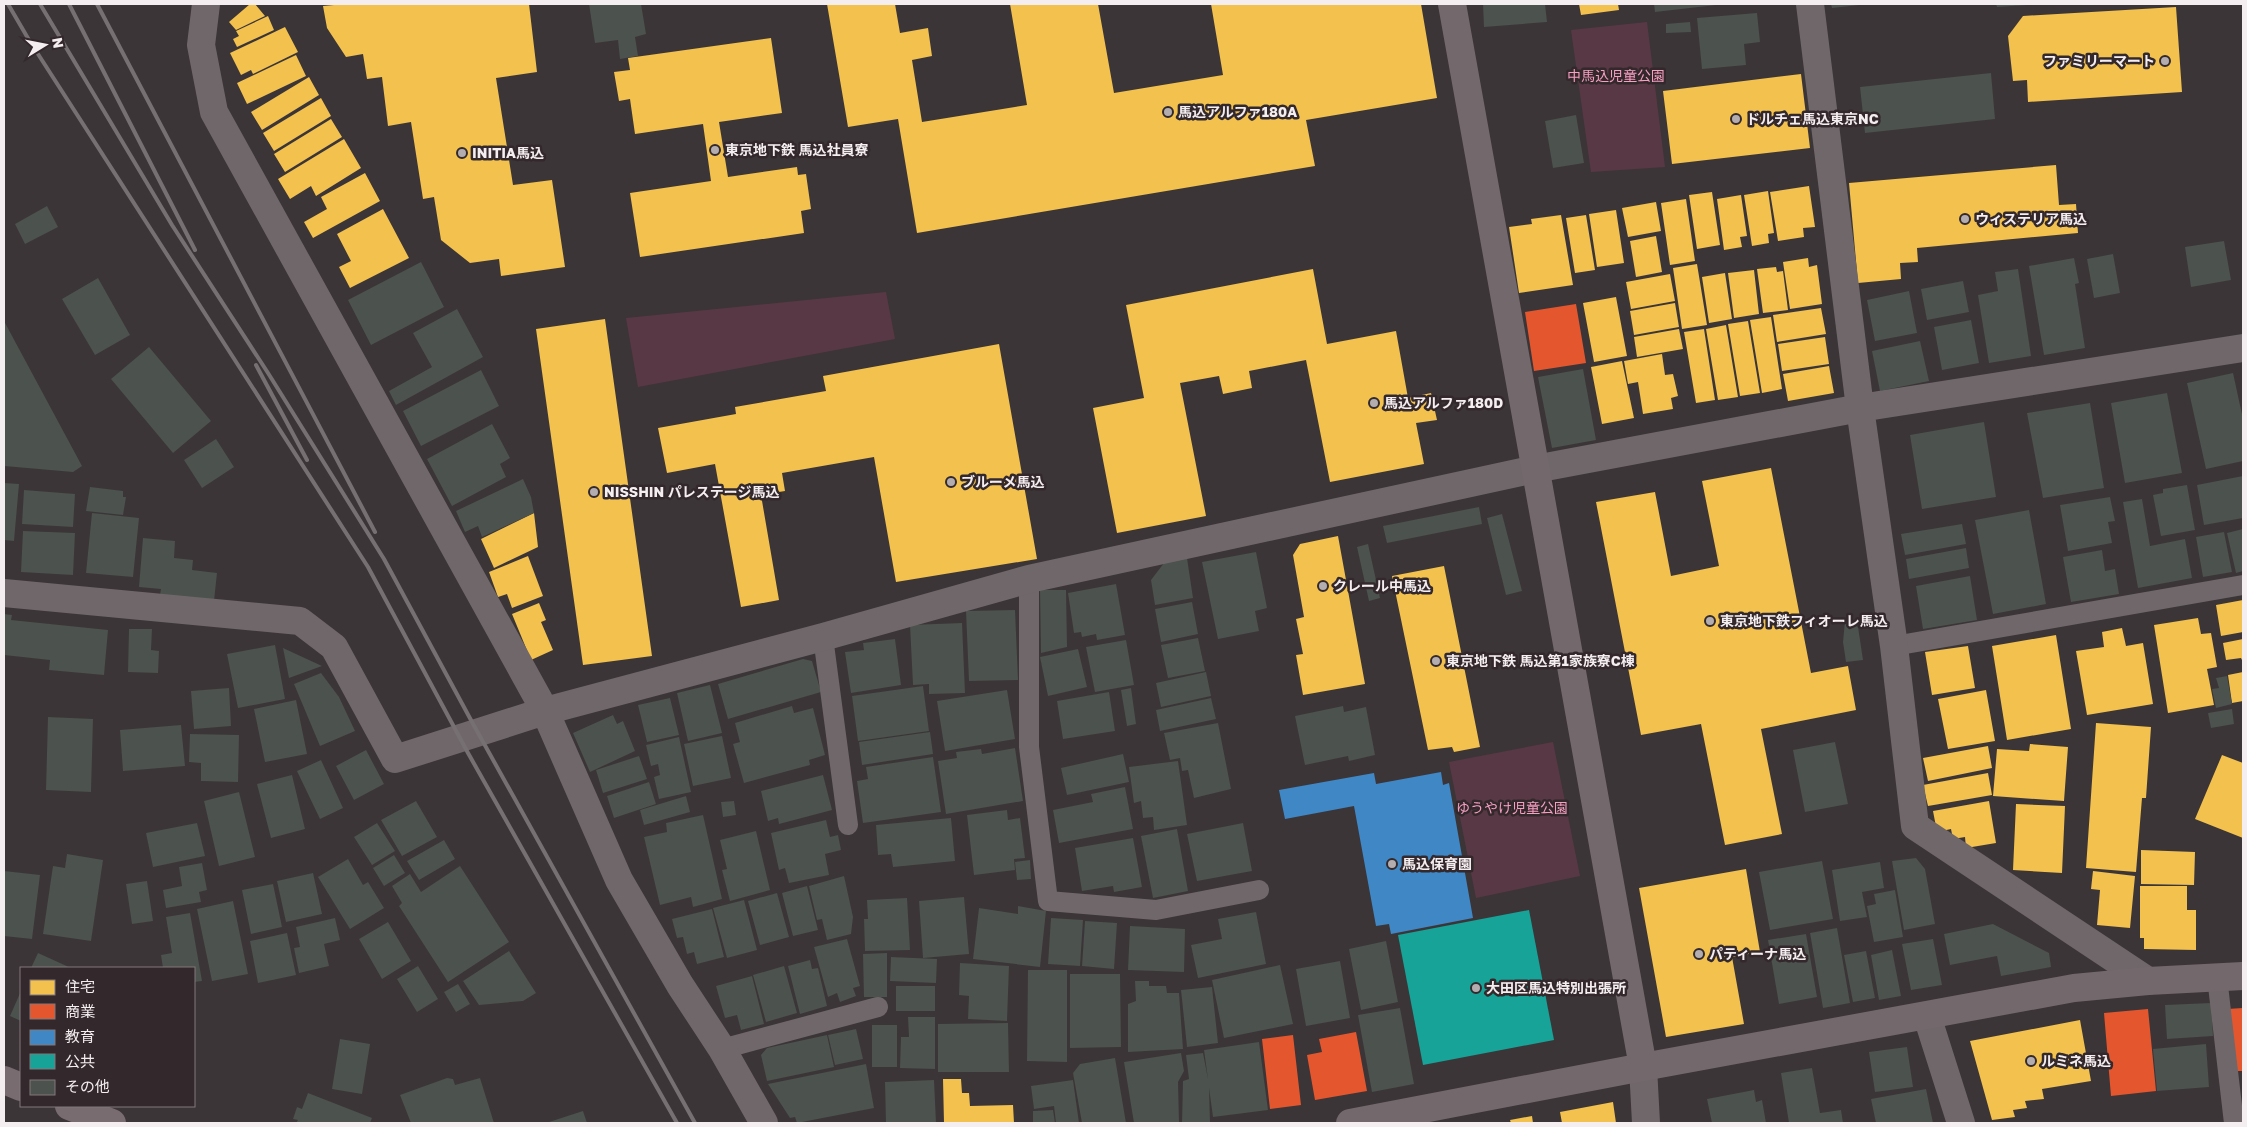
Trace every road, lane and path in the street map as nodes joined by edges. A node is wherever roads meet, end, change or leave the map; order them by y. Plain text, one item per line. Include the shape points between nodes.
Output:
1 (206, 4) edge
2 (1452, 4) edge
3 (1810, 4) edge
4 (2243, 348) edge
5 (1860, 408) junction
6 (1535, 469) junction
7 (1029, 579) junction
8 (2243, 585) edge
9 (4, 593) edge
10 (823, 637) junction
11 (1894, 646) junction
12 (544, 711) junction
13 (848, 825) dead end
14 (1259, 890) dead end
15 (2230, 977) edge
16 (2148, 981) junction
17 (878, 1007) dead end
18 (1927, 1016) junction
19 (722, 1050) junction
20 (1643, 1066) junction
21 (4, 1080) edge
22 (20, 1087) edge
23 (72, 1107) edge
24 (112, 1123) edge
25 (764, 1123) edge
26 (1350, 1123) edge
27 (1646, 1123) edge
28 (1961, 1123) edge
29 (2234, 1123) edge

1 - 12 street via 201,45 214,112
2 - 6 street
3 - 5 street
4 - 5 street
5 - 6 street
5 - 11 street
6 - 7 street
6 - 20 street
7 - 10 street
7 - 14 lane via 1030,748 1048,901 1156,910
8 - 11 lane
9 - 12 street via 300,621 334,647 396,759
10 - 12 street
10 - 13 lane
11 - 16 street via 1915,826
12 - 19 street via 619,880
15 - 16 street
15 - 29 lane
16 - 18 street via 2074,988
17 - 19 lane
18 - 20 street
18 - 28 street
19 - 25 street
20 - 26 street
20 - 27 street
21 - 22 highway
23 - 24 highway

